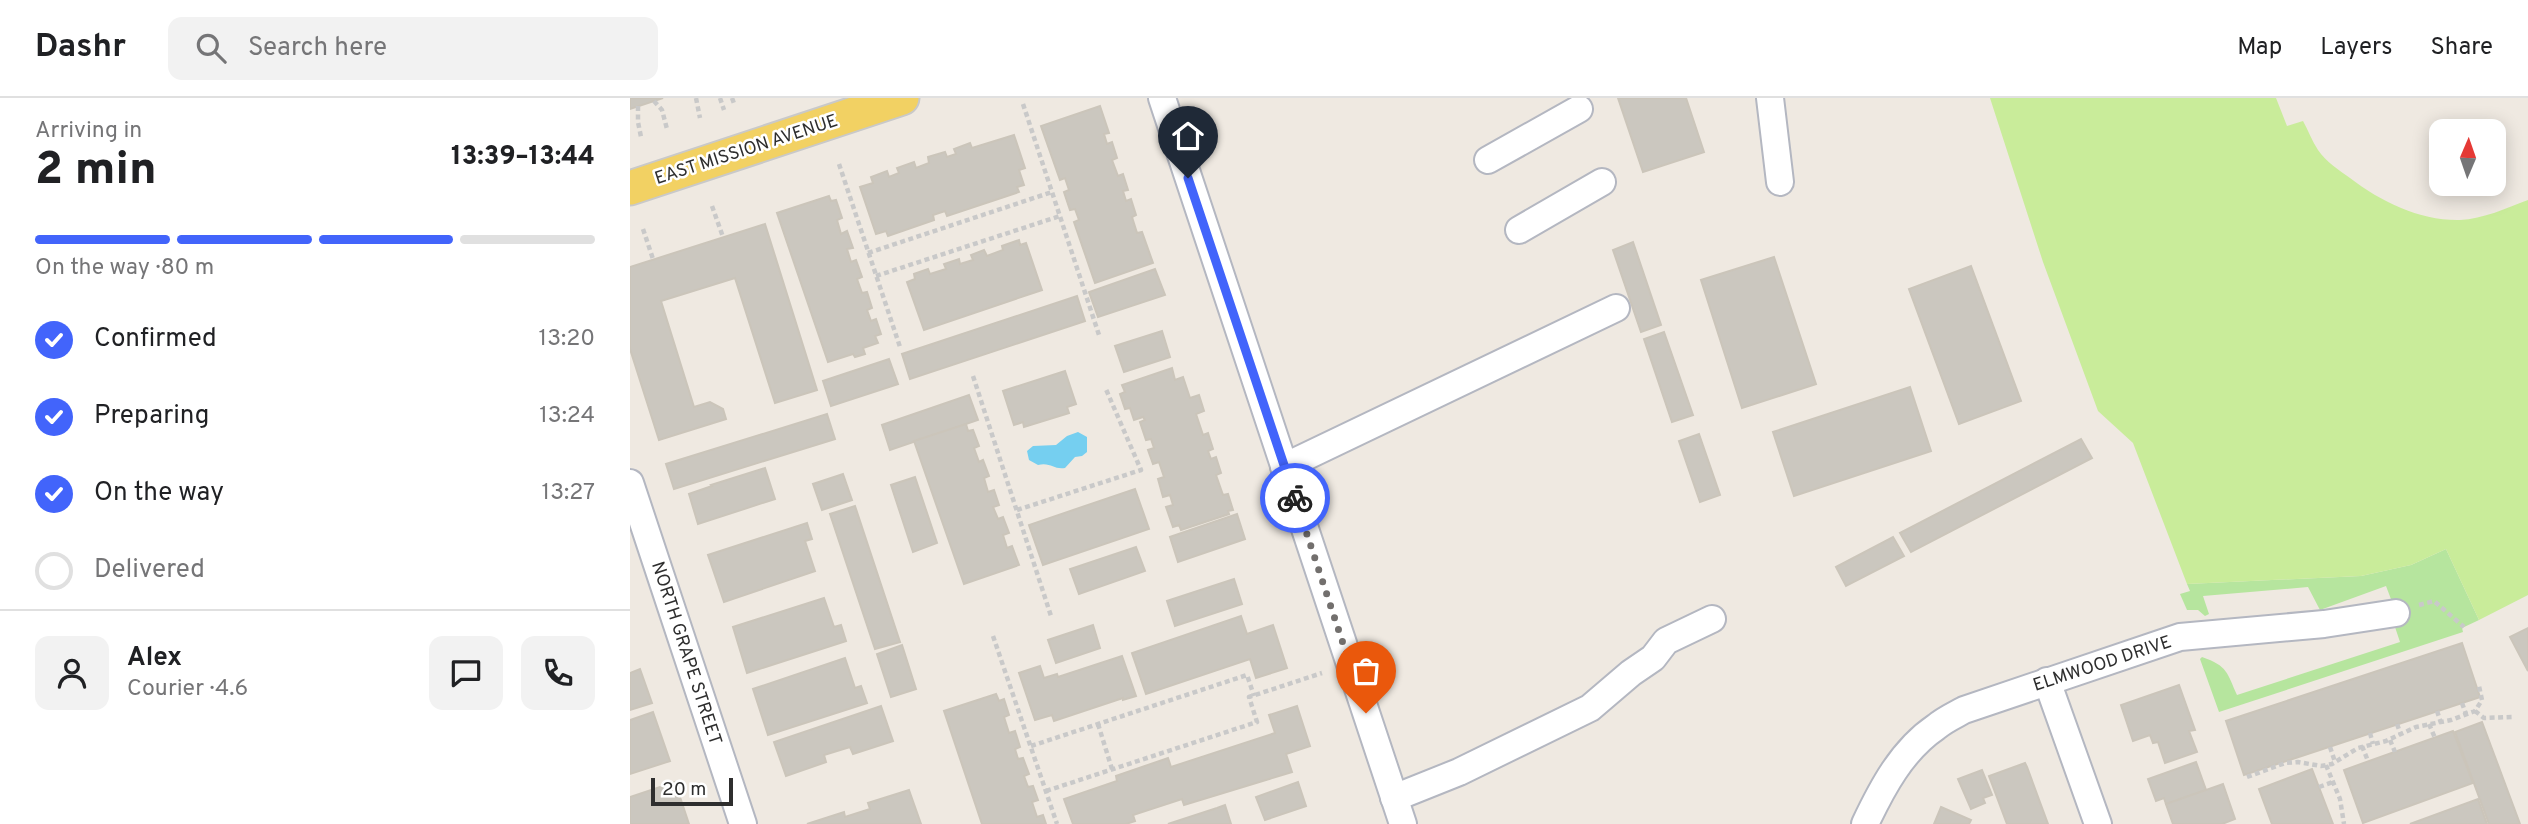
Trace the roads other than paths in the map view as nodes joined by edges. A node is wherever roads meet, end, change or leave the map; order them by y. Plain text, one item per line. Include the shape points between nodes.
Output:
1 (902, 98) edge
2 (1162, 98) edge
3 (1770, 98) edge
4 (1579, 109) dead end
5 (1488, 160) dead end
6 (1602, 182) dead end
7 (1780, 182) dead end
8 (630, 188) edge
9 (1519, 230) dead end
10 (1616, 308) dead end
11 (1284, 467) junction
12 (630, 483) edge
13 (2396, 613) road end
14 (1712, 619) dead end
15 (2047, 681) junction
16 (1394, 798) junction
17 (743, 824) edge
18 (1403, 824) edge
19 (1865, 824) edge
20 (2098, 824) edge

1 - 8 main road, EAST MISSION AVENUE
2 - 11 street
3 - 7 street
4 - 5 street
6 - 9 street
10 - 11 street
11 - 16 street
12 - 17 street, NORTH GRAPE STREET
13 - 15 street, ELMWOOD DRIVE via 2180,637
14 - 16 street via 1665,641 1653,658 1590,708
15 - 19 street, ELMWOOD DRIVE via 1964,710 1936,727 1898,766
15 - 20 street
16 - 18 street

